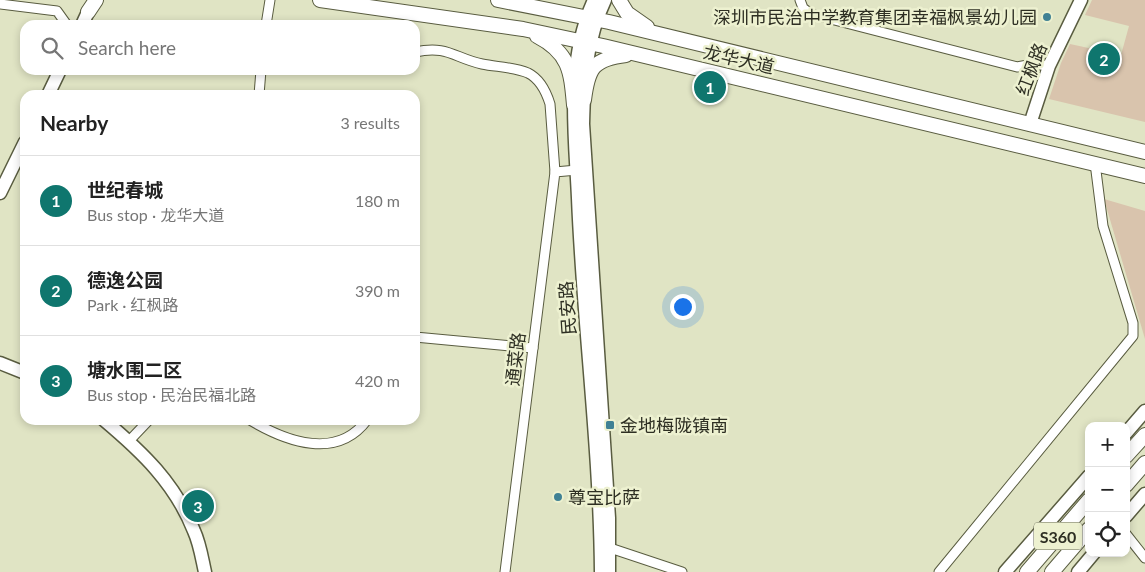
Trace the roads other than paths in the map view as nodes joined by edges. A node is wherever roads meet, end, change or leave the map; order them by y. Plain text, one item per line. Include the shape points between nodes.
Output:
1 (96, 0) edge
2 (270, 0) edge
3 (320, 0) edge
4 (498, 0) edge
5 (561, 0) edge
6 (594, 0) edge
7 (605, 0) edge
8 (619, 0) edge
9 (800, 0) edge
10 (1081, 0) edge
11 (0, 4) edge
12 (528, 5) junction
13 (88, 6) edge
14 (592, 18) junction
15 (63, 20) edge
16 (84, 20) edge
17 (267, 20) edge
18 (523, 29) junction
19 (658, 34) junction
20 (584, 43) junction
21 (420, 51) edge
22 (641, 55) junction
23 (1049, 66) junction
24 (58, 75) edge
25 (260, 75) edge
26 (50, 90) edge
27 (259, 90) edge
28 (579, 103) junction
29 (1030, 124) junction
30 (20, 152) edge
31 (1145, 152) edge
32 (1095, 163) junction
33 (576, 170) junction
34 (555, 172) junction
35 (1145, 176) edge
36 (0, 193) edge
37 (420, 337) edge
38 (533, 348) junction
39 (0, 364) edge
40 (20, 371) edge
41 (1145, 411) edge
42 (110, 425) edge
43 (145, 425) edge
44 (260, 425) edge
45 (364, 425) edge
46 (1130, 428) edge
47 (1145, 435) edge
48 (129, 441) junction
49 (1130, 452) edge
50 (1145, 463) edge
51 (1130, 480) edge
52 (1085, 481) edge
53 (1145, 494) edge
54 (1085, 505) edge
55 (1129, 512) edge
56 (1085, 534) edge
57 (1130, 539) edge
58 (610, 548) junction
59 (1091, 557) edge
60 (1145, 558) edge
61 (205, 572) edge
62 (505, 572) edge
63 (600, 572) edge
64 (609, 572) edge
65 (682, 572) edge
66 (939, 572) edge
67 (1005, 572) edge
68 (1027, 572) edge
69 (1052, 572) edge
70 (1078, 572) edge

1 - 13 main road
2 - 17 street
3 - 18 main road, 龙华大道
4 - 12 main road, 龙华大道
5 - 12 main road
6 - 14 main road
7 - 14 main road
8 - 19 main road via 633,19
9 - 23 street via 803,8 811,14 1017,67
10 - 23 main road, 红枫路
11 - 15 street via 57,11
12 - 14 main road, 龙华大道
13 - 16 main road
14 - 19 main road, 龙华大道
14 - 20 main road, 民安路
18 - 20 main road, 龙华大道
18 - 28 main road via 554,46 568,63
19 - 29 main road, 龙华大道
20 - 22 main road, 龙华大道
20 - 28 main road, 民安路 via 573,86
21 - 34 street, 通菜路 via 448,52 481,64 528,73 536,79 547,93 550,104
22 - 28 main road via 625,54 599,61 590,71
22 - 32 main road, 龙华大道
23 - 29 main road, 红枫路
24 - 26 main road
25 - 27 street
28 - 33 main road, 民安路
28 - 58 main road, 民安路 via 584,134
29 - 31 main road, 龙华大道
30 - 36 main road
32 - 35 main road, 龙华大道
32 - 66 street via 1103,226 1133,323 1133,336
33 - 34 street
33 - 63 main road, 民安路 via 599,505
34 - 38 street, 通菜路
37 - 38 street
38 - 62 street, 通菜路
39 - 40 main road
41 - 46 main road
42 - 48 main road
43 - 48 street
44 - 45 street via 290,440 332,444 347,439
47 - 49 main road
48 - 61 main road via 145,455 175,494 195,533
50 - 51 main road
52 - 67 main road
53 - 55 main road
54 - 68 main road, S360
56 - 69 main road, S360
57 - 60 street
58 - 64 main road, 民安路
58 - 65 street
59 - 70 main road

